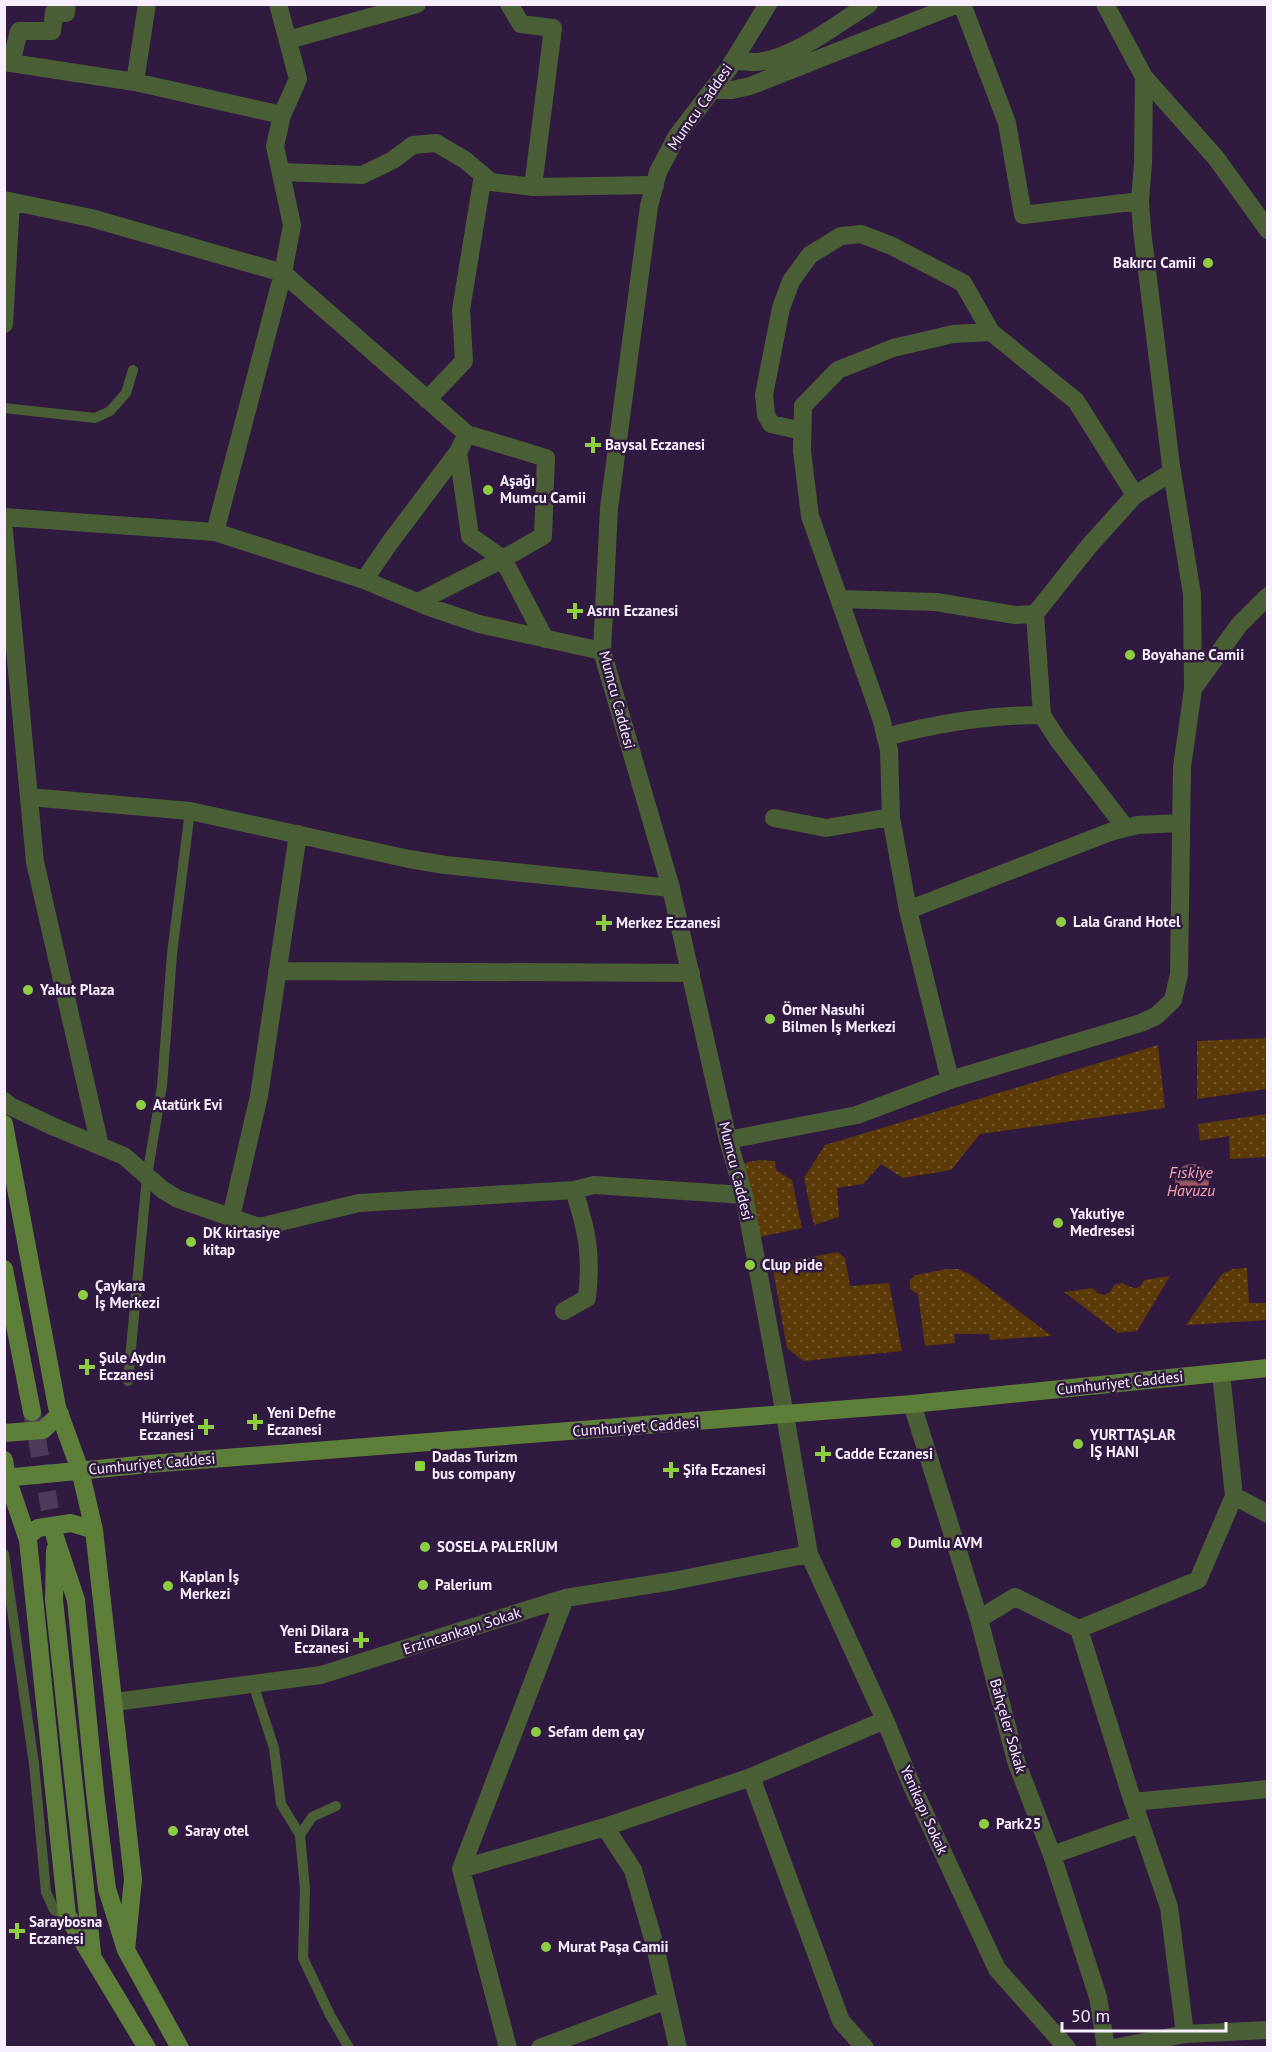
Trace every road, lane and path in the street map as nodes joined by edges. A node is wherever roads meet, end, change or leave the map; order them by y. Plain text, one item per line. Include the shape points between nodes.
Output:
1 (67, 4) edge
2 (147, 4) edge
3 (278, 4) edge
4 (417, 4) edge
5 (509, 4) edge
6 (768, 4) edge
7 (869, 4) edge
8 (960, 4) edge
9 (1106, 5) edge
10 (288, 40) junction
11 (733, 61) junction
12 (8, 62) edge
13 (1144, 77) junction
14 (135, 82) junction
15 (712, 90) junction
16 (282, 115) junction
17 (280, 172) junction
18 (483, 175) junction
19 (655, 185) junction
20 (533, 187) junction
21 (8, 201) edge
22 (1140, 201) junction
23 (1268, 230) edge
24 (283, 273) junction
25 (4, 324) edge
26 (991, 332) junction
27 (133, 370) dead end
28 (427, 400) junction
29 (4, 408) edge
30 (802, 431) junction
31 (467, 434) junction
32 (458, 452) junction
33 (1172, 472) junction
34 (1136, 495) junction
35 (4, 517) edge
36 (4, 531) edge
37 (215, 532) junction
38 (503, 559) junction
39 (364, 580) junction
40 (1268, 596) edge
41 (840, 599) junction
42 (418, 602) junction
43 (1035, 614) junction
44 (545, 639) junction
45 (602, 651) junction
46 (1193, 689) junction
47 (1042, 715) junction
48 (886, 737) junction
49 (29, 797) junction
50 (190, 811) junction
51 (891, 817) junction
52 (774, 818) dead end
53 (1181, 823) junction
54 (1125, 827) junction
55 (298, 834) junction
56 (671, 888) junction
57 (908, 910) junction
58 (277, 971) junction
59 (690, 974) junction
60 (950, 1080) junction
61 (4, 1101) edge
62 (4, 1124) edge
63 (728, 1140) junction
64 (100, 1146) junction
65 (147, 1176) junction
66 (574, 1190) junction
67 (744, 1195) junction
68 (231, 1217) junction
69 (4, 1269) edge
70 (564, 1311) dead end
71 (1268, 1368) edge
72 (1221, 1372) junction
73 (128, 1381) dead end
74 (912, 1404) junction
75 (32, 1413) tunnel mouth
76 (60, 1414) junction
77 (785, 1415) junction
78 (4, 1433) edge
79 (80, 1470) junction
80 (5, 1472) edge
81 (1234, 1496) junction
82 (1268, 1514) edge
83 (94, 1530) junction
84 (28, 1540) junction
85 (4, 1554) edge
86 (809, 1554) junction
87 (565, 1598) junction
88 (979, 1619) junction
89 (1079, 1629) junction
90 (253, 1684) junction
91 (115, 1702) junction
92 (885, 1720) junction
93 (752, 1777) junction
94 (1268, 1789) edge
95 (1133, 1802) junction
96 (336, 1806) dead end
97 (1140, 1824) junction
98 (605, 1827) junction
99 (300, 1835) junction
100 (1052, 1855) junction
101 (461, 1869) junction
102 (67, 1915) junction
103 (126, 1950) junction
104 (93, 1959) junction
105 (667, 2000) junction
106 (1268, 2030) edge
107 (1185, 2034) junction
108 (147, 2048) edge
109 (180, 2048) edge
110 (349, 2048) edge
111 (508, 2048) edge
112 (540, 2048) edge
113 (678, 2048) edge
114 (865, 2048) edge
115 (1067, 2048) edge
116 (1106, 2048) edge
117 (1114, 2048) edge

1 - 12 street via 66,13 54,12 52,31 19,31
2 - 14 street
3 - 10 street
4 - 10 street
5 - 20 street via 521,24 554,28
6 - 11 street, Mumcu Caddesi
7 - 11 street via 776,58
8 - 15 street via 750,86
8 - 22 street via 1007,123 1023,215
9 - 13 street
10 - 16 street via 298,79
11 - 15 street, Mumcu Caddesi
12 - 14 street
13 - 22 street
13 - 23 street via 1216,158
14 - 16 street
15 - 19 street, Mumcu Caddesi via 676,136
16 - 17 street via 275,146
17 - 18 street via 362,175 393,160 413,144 436,143
17 - 24 street via 292,225
18 - 20 street via 491,182
18 - 28 street via 461,310 464,361
19 - 20 street
19 - 45 street, Mumcu Caddesi via 637,286 609,508
21 - 24 street via 91,218
21 - 25 street
22 - 33 street
24 - 28 street
24 - 37 street
26 - 30 street via 953,334 893,348 838,370 803,406
26 - 30 street via 963,283 861,234 841,236 810,255 791,281 770,362 764,395 766,415 771,424
26 - 34 street via 1076,400
27 - 29 lane via 126,393 110,411 95,418
28 - 31 street
30 - 41 street via 810,516
31 - 32 street
31 - 38 street via 546,458 543,536
32 - 38 street via 470,536
32 - 39 street
33 - 34 street
33 - 46 street via 1192,594
34 - 43 street
35 - 37 street
36 - 49 street
37 - 39 street
38 - 42 street
38 - 44 street
39 - 42 street
40 - 46 street via 1239,625
41 - 43 street via 936,602 1015,615
41 - 48 street
42 - 44 street via 479,624
43 - 47 street
44 - 45 street
45 - 56 street, Mumcu Caddesi
46 - 53 street via 1182,766
47 - 48 street via 986,717
47 - 54 street
48 - 51 street
49 - 50 street
49 - 64 street via 35,862
50 - 55 street
50 - 65 lane via 172,954 162,1086
51 - 52 street via 826,828
51 - 57 street
53 - 54 street
53 - 60 street via 1179,974 1173,1000 1156,1016 1141,1023
54 - 57 street
55 - 56 street via 409,860
55 - 58 street
56 - 59 street, Mumcu Caddesi
57 - 60 street
58 - 59 street
58 - 68 street via 259,1096
59 - 63 street, Mumcu Caddesi
60 - 63 street via 857,1115
61 - 64 street
62 - 76 main road
63 - 67 street, Mumcu Caddesi
64 - 65 street via 124,1156
65 - 68 street via 178,1199
65 - 73 lane
66 - 67 street via 594,1185
66 - 68 street via 359,1203 259,1227
66 - 70 street via 586,1230 590,1269 587,1298
67 - 77 street, Mumcu Caddesi
69 - 75 main road
71 - 72 main road, Cumhuriyet Caddesi
72 - 74 main road, Cumhuriyet Caddesi
72 - 81 street
74 - 77 main road, Cumhuriyet Caddesi
74 - 88 street, Bahçeler Sokak
76 - 78 main road via 43,1430
76 - 79 main road
77 - 79 main road, Cumhuriyet Caddesi
77 - 86 street, Mumcu Caddesi
79 - 80 main road, Cumhuriyet Caddesi
79 - 83 main road
80 - 84 main road
81 - 82 street
81 - 89 street via 1198,1580
83 - 84 main road via 71,1523 38,1528
83 - 91 main road
84 - 102 main road
85 - 102 lane via 34,1764 46,1892 54,1910
86 - 87 street, Erzincankapı Sokak
86 - 92 street, Yenikapı Sokak
87 - 90 street, Erzincankapı Sokak via 321,1675
87 - 101 street
88 - 89 street via 1015,1597
88 - 100 street, Bahçeler Sokak via 1016,1761
89 - 95 street
90 - 91 street, Erzincankapı Sokak
90 - 99 lane via 274,1748 281,1804
91 - 103 main road via 134,1879
92 - 93 street
92 - 115 street, Yenikapı Sokak via 997,1970
93 - 98 street
93 - 114 street via 841,2021
94 - 95 street
95 - 97 street
96 - 99 lane via 312,1817
97 - 100 street
97 - 107 street via 1169,1907
98 - 101 street
98 - 105 street via 633,1870
99 - 110 lane via 305,1888 303,1958
100 - 116 street, Bahçeler Sokak via 1098,1997
101 - 111 street
102 - 104 main road
103 - 104 main road via 108,1889 76,1600 56,1537 54,1600
103 - 109 main road
104 - 108 main road
105 - 112 street
105 - 113 street
106 - 107 street
107 - 117 street

